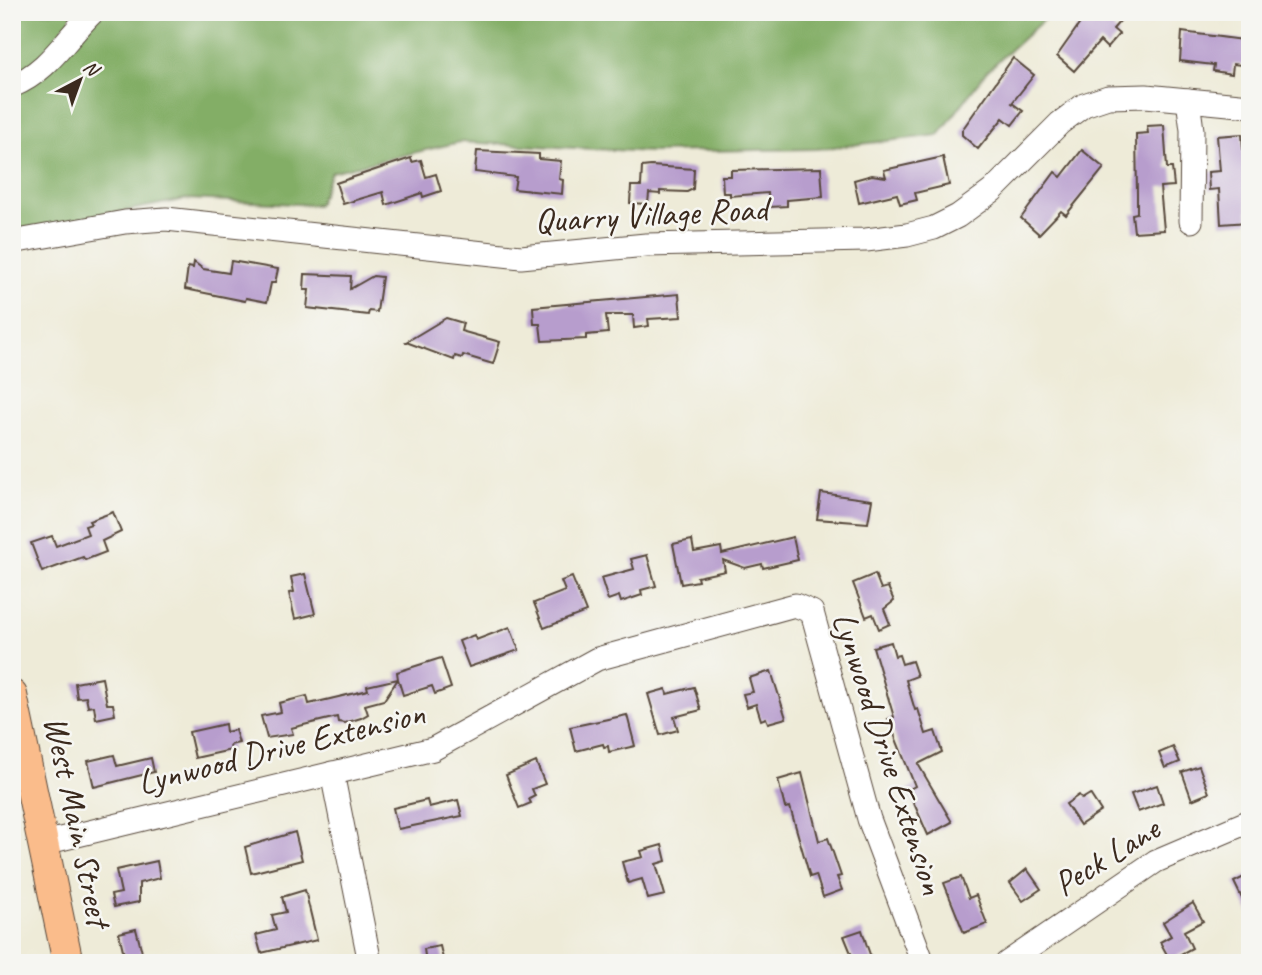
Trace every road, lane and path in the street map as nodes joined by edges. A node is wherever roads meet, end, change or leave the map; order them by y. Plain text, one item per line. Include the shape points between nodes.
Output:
1 (93, 12) edge
2 (12, 86) edge
3 (1188, 100) junction
4 (1250, 106) edge
5 (1191, 221) dead end
6 (12, 242) edge
7 (12, 695) edge
8 (332, 773) junction
9 (1250, 821) edge
10 (44, 843) junction
11 (68, 963) edge
12 (370, 963) edge
13 (923, 963) edge
14 (1007, 963) edge

1 - 2 street via 52,60 32,78
3 - 4 street, Quarry Village Road
3 - 5 street
3 - 6 street, Quarry Village Road via 1108,97 1084,105 992,191 958,215 934,228 880,239 646,245 521,257 166,219
7 - 10 main road, West Main Street
8 - 10 street, Lynwood Drive Extension
8 - 12 street
8 - 13 street, Lynwood Drive Extension via 433,749 597,659 795,605 812,612 869,819
9 - 14 street, Peck Lane via 1156,861
10 - 11 main road, West Main Street

